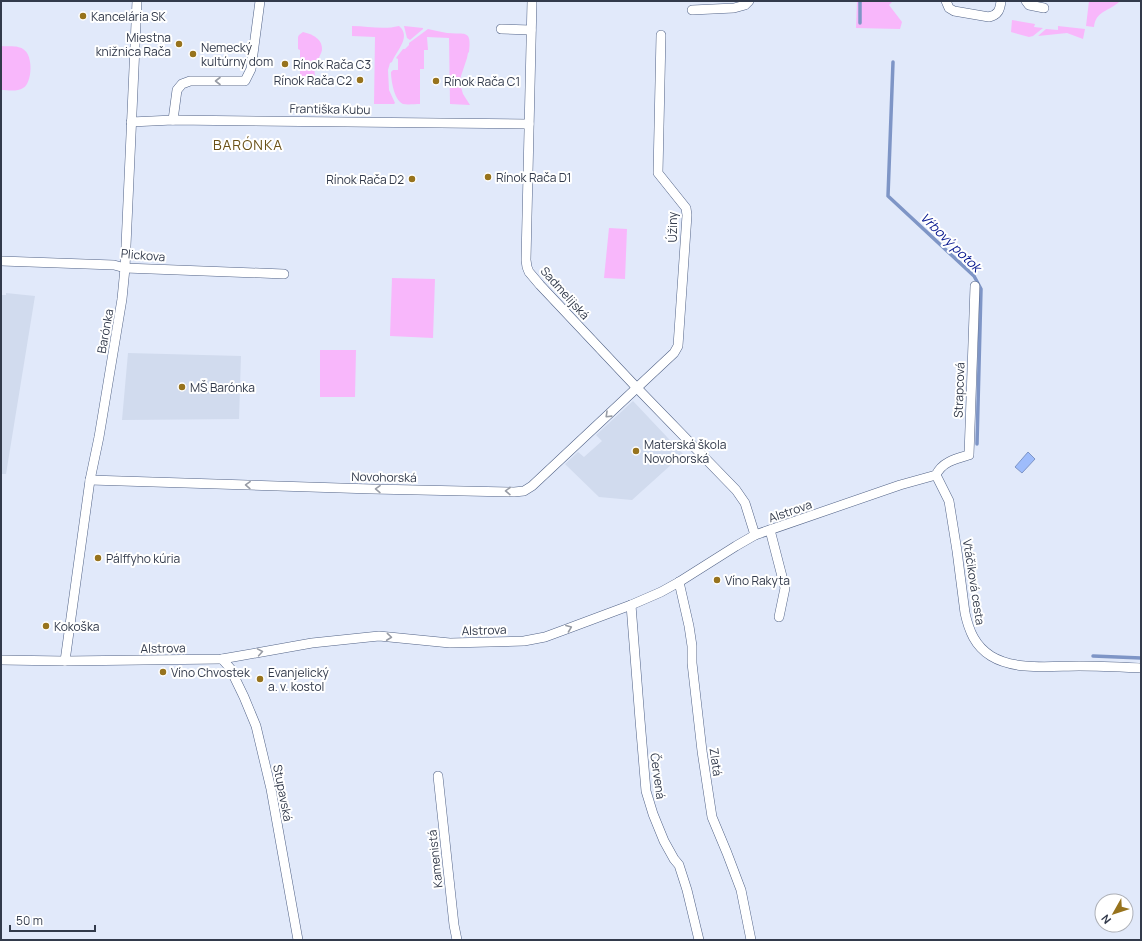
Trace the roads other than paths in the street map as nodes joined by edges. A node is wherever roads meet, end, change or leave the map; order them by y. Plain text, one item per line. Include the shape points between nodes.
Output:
1 (137, 1) edge
2 (260, 1) edge
3 (532, 1) edge
4 (749, 1) edge
5 (946, 1) edge
6 (1002, 1) edge
7 (1026, 1) edge
8 (1044, 8) dead end
9 (692, 10) dead end
10 (501, 29) dead end
11 (531, 30) junction
12 (661, 34) dead end
13 (173, 120) junction
14 (131, 122) junction
15 (529, 124) junction
16 (1, 261) edge
17 (125, 268) junction
18 (284, 274) dead end
19 (975, 286) dead end
20 (636, 388) junction
21 (936, 475) junction
22 (90, 480) junction
23 (770, 530) junction
24 (755, 535) junction
25 (679, 582) junction
26 (631, 605) junction
27 (779, 616) dead end
28 (1, 660) edge
29 (222, 660) junction
30 (65, 661) junction
31 (1141, 668) edge
32 (438, 776) dead end
33 (298, 940) edge
34 (457, 940) edge
35 (699, 940) edge
36 (751, 940) edge

1 - 14 street, Barónka
2 -> 13 street via 251,69 245,84 190,81 182,84 177,90
3 - 11 street, Sadmelijská
4 - 9 street via 734,8
5 - 6 street via 949,8 954,11 989,17 998,13
7 - 8 street via 1029,5
10 - 11 street
11 - 15 street, Sadmelijská
12 - 20 street, Úžiny via 658,173 686,208 687,215 678,346 674,353
13 - 14 street, Františka Kubu
13 - 15 street, Františka Kubu
14 - 17 street, Barónka
15 - 20 street, Sadmelijská via 527,268
16 - 17 street, Plickova via 114,265
17 - 18 street, Plickova
17 - 22 street, Barónka via 122,299
19 - 21 street, Strapcová via 969,455 945,464
20 -> 22 street, Novohorská via 536,484 521,491
20 - 24 street, Sadmelijská via 736,490 744,503
21 - 23 street, Alstrova
21 - 31 street, Vtáčiková cesta via 949,500 967,622 976,643 984,651 1002,661 1030,666
22 - 30 street, Barónka
23 - 24 street, Alstrova
23 - 27 street via 784,588
24 - 25 street, Alstrova
25 - 26 street, Alstrova
25 - 36 street, Zlatá via 692,646 702,751 712,817 741,890
29 -> 26 street, Alstrova via 312,643 379,636 450,643 524,641 549,636
26 - 35 street, Červená via 646,792 664,841 679,865
28 - 30 street, Alstrova
29 - 30 street, Alstrova
29 - 33 street, Stupavská via 230,668 256,726 271,789
32 - 34 street, Kamenistá

